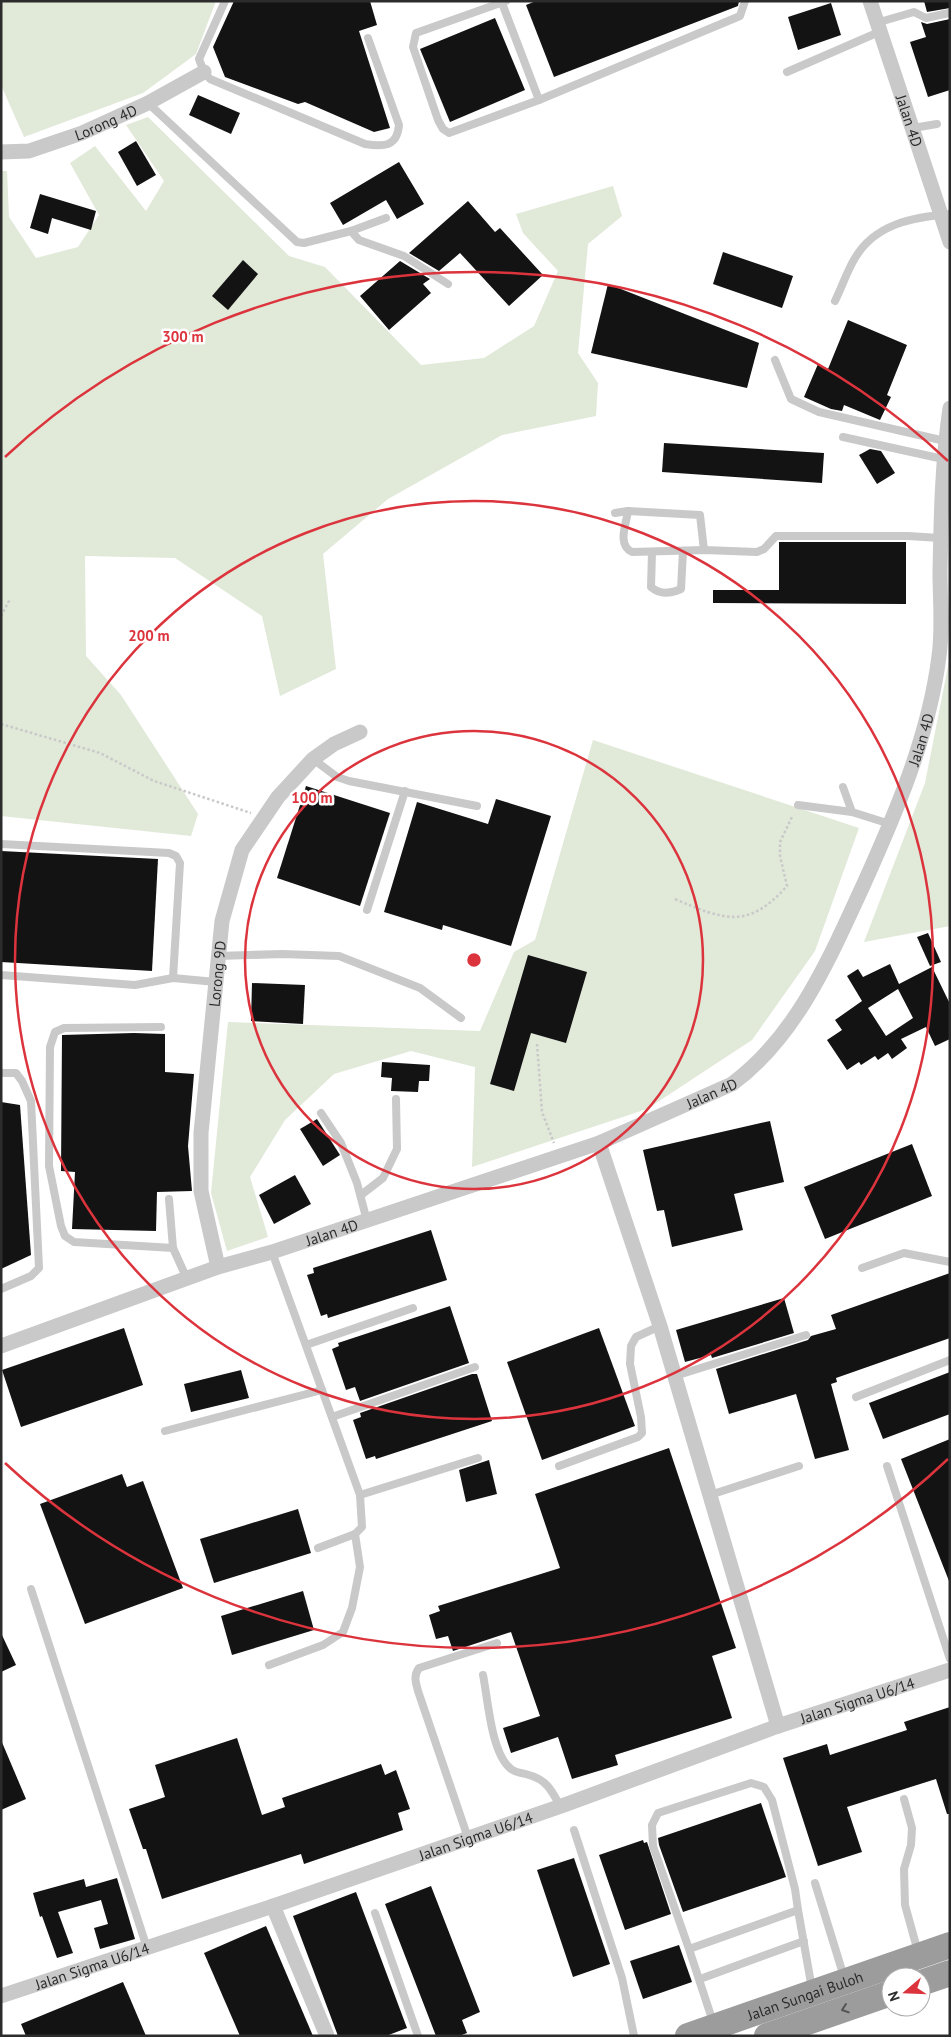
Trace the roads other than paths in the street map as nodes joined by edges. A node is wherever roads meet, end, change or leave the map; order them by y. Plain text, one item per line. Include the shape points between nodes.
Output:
1 (225, 1) edge
2 (745, 1) edge
3 (870, 1) edge
4 (504, 2) edge
5 (949, 13) edge
6 (878, 27) junction
7 (368, 38) dead end
8 (204, 72) junction
9 (787, 72) dead end
10 (539, 100) junction
11 (148, 103) junction
12 (937, 124) dead end
13 (913, 128) junction
14 (1, 152) edge
15 (945, 214) edge
16 (386, 218) dead end
17 (351, 231) junction
18 (950, 242) edge
19 (448, 284) dead end
20 (836, 301) dead end
21 (775, 360) dead end
22 (950, 408) edge
23 (843, 436) dead end
24 (945, 441) junction
25 (943, 458) junction
26 (628, 511) junction
27 (615, 513) dead end
28 (940, 538) junction
29 (683, 550) junction
30 (704, 550) junction
31 (652, 552) junction
32 (360, 732) dead end
33 (312, 759) junction
34 (843, 787) dead end
35 (405, 791) junction
36 (798, 805) road end
37 (477, 806) dead end
38 (852, 812) junction
39 (890, 824) junction
40 (1, 844) edge
41 (367, 910) dead end
42 (218, 956) junction
43 (1, 975) edge
44 (172, 978) junction
45 (216, 982) junction
46 (461, 1018) dead end
47 (161, 1027) dead end
48 (1, 1073) edge
49 (396, 1100) dead end
50 (321, 1113) dead end
51 (599, 1143) junction
52 (361, 1195) junction
53 (169, 1199) dead end
54 (367, 1221) junction
55 (173, 1248) junction
56 (272, 1252) junction
57 (950, 1262) edge
58 (218, 1268) junction
59 (862, 1268) dead end
60 (187, 1279) junction
61 (1, 1289) edge
62 (413, 1308) dead end
63 (660, 1326) junction
64 (806, 1335) dead end
65 (306, 1345) junction
66 (1, 1346) edge
67 (950, 1360) edge
68 (475, 1367) dead end
69 (675, 1376) junction
70 (322, 1390) junction
71 (856, 1397) dead end
72 (332, 1417) junction
73 (164, 1431) dead end
74 (478, 1458) dead end
75 (559, 1466) dead end
76 (798, 1466) dead end
77 (887, 1466) dead end
78 (360, 1495) junction
79 (710, 1495) junction
80 (355, 1534) junction
81 (318, 1548) dead end
82 (31, 1589) dead end
83 (498, 1643) dead end
84 (950, 1660) edge
85 (269, 1664) dead end
86 (950, 1670) edge
87 (483, 1675) dead end
88 (778, 1726) junction
89 (904, 1800) dead end
90 (560, 1806) junction
91 (574, 1830) dead end
92 (468, 1838) junction
93 (815, 1882) dead end
94 (274, 1906) junction
95 (798, 1910) junction
96 (374, 1913) dead end
97 (804, 1941) junction
98 (950, 1945) edge
99 (148, 1949) junction
100 (689, 1949) junction
101 (919, 1956) junction
102 (950, 1973) edge
103 (700, 1979) junction
104 (931, 1980) edge
105 (845, 1982) junction
106 (813, 1993) junction
107 (1, 1996) edge
108 (881, 1996) edge
109 (715, 2027) junction
110 (327, 2036) edge
111 (418, 2036) edge
112 (634, 2036) edge
113 (688, 2036) edge
114 (766, 2036) edge

1 - 8 lane via 199,59
2 - 10 lane via 740,16
3 - 6 street, Jalan 4D
4 - 10 lane
4 - 10 lane via 416,33 413,47 438,120 443,130 449,133
5 - 6 lane via 926,18 914,12
6 - 9 lane
6 - 13 street, Jalan 4D
7 - 8 lane via 399,125 398,134 386,145 365,144 210,79
8 - 11 street, Lorong 4D
11 - 14 street, Lorong 4D via 82,133 29,151
11 - 17 lane via 297,242 304,244
12 - 13 lane
13 - 15 street, Jalan 4D
15 - 18 street, Jalan 4D
15 - 20 lane via 908,220 871,239 855,258
16 - 17 lane
17 - 19 lane via 359,240 404,256
21 - 24 lane via 791,399 805,406
22 - 24 street, Jalan 4D
23 - 25 lane
24 - 25 street, Jalan 4D
25 - 28 street, Jalan 4D
26 - 27 lane
26 - 30 lane via 700,515
26 - 31 lane via 623,542 626,549
28 - 30 lane via 776,536 757,552
28 - 39 street, Jalan 4D via 940,655 919,746
29 - 30 lane
29 - 31 lane
29 - 31 lane via 681,589 672,593 658,593 651,587
32 - 33 street, Lorong 9D
33 - 35 lane via 337,777
33 - 42 street, Lorong 9D via 278,797 242,850 222,921
34 - 38 lane
35 - 37 lane
35 - 41 lane
36 - 38 lane
38 - 39 lane
39 - 51 street, Jalan 4D via 824,971 791,1023 750,1071 732,1084
40 - 44 lane via 169,853 176,856 180,863
42 - 45 street, Lorong 9D
42 - 46 lane via 339,956 420,988
43 - 44 lane via 135,985
44 - 45 lane
45 - 58 street, Lorong 9D via 201,1133 201,1191
47 - 55 lane via 64,1028 55,1032 50,1047 49,1166 61,1226 65,1236 74,1242
48 - 61 lane via 16,1073 32,1101 39,1268 31,1276
49 - 52 lane via 397,1149 383,1178
50 - 52 lane via 341,1143
51 - 54 street, Jalan 4D
51 - 63 street
52 - 54 lane
53 - 55 lane
54 - 56 street, Jalan 4D
55 - 60 lane
56 - 58 street, Jalan 4D
56 - 65 lane
57 - 59 lane via 904,1253
58 - 60 street, Jalan 4D
60 - 66 street, Jalan 4D
62 - 65 lane
63 - 69 street
63 - 75 lane via 636,1337 631,1346 630,1364 642,1432 638,1437
64 - 69 lane
65 - 70 lane
67 - 71 lane
68 - 72 lane
69 - 79 street
70 - 72 lane
70 - 73 lane
72 - 78 lane
74 - 78 lane
76 - 79 lane
77 - 84 lane
78 - 80 lane via 362,1527
79 - 88 street
80 - 81 lane
80 - 85 lane via 360,1567 352,1608 343,1632 323,1645
82 - 99 lane
83 - 92 lane via 420,1668 416,1673 418,1691
86 - 88 street, Jalan Sigma U6/14
87 - 90 lane via 498,1750 504,1763 512,1771 549,1785
88 - 90 street, Jalan Sigma U6/14
89 - 101 lane via 912,1828 904,1869 905,1905
90 - 92 street, Jalan Sigma U6/14
91 - 112 lane via 622,1978
92 - 94 street, Jalan Sigma U6/14
93 - 105 lane
94 - 99 street, Jalan Sigma U6/14
94 - 110 street
95 - 97 lane
95 - 100 lane
95 - 100 lane via 772,1800 764,1787 751,1783 658,1813 652,1826 652,1846
96 - 111 lane
97 - 103 lane
97 - 106 lane
98 - 101 highway, Jalan Sungai Buloh
99 - 107 street, Jalan Sigma U6/14
100 - 103 lane
101 - 105 highway, Jalan Sungai Buloh
102 - 104 highway
103 - 109 lane
105 - 106 highway, Jalan Sungai Buloh
106 - 109 highway, Jalan Sungai Buloh
108 -> 114 highway, Jalan Sungai Buloh
109 - 113 highway, Jalan Sungai Buloh

